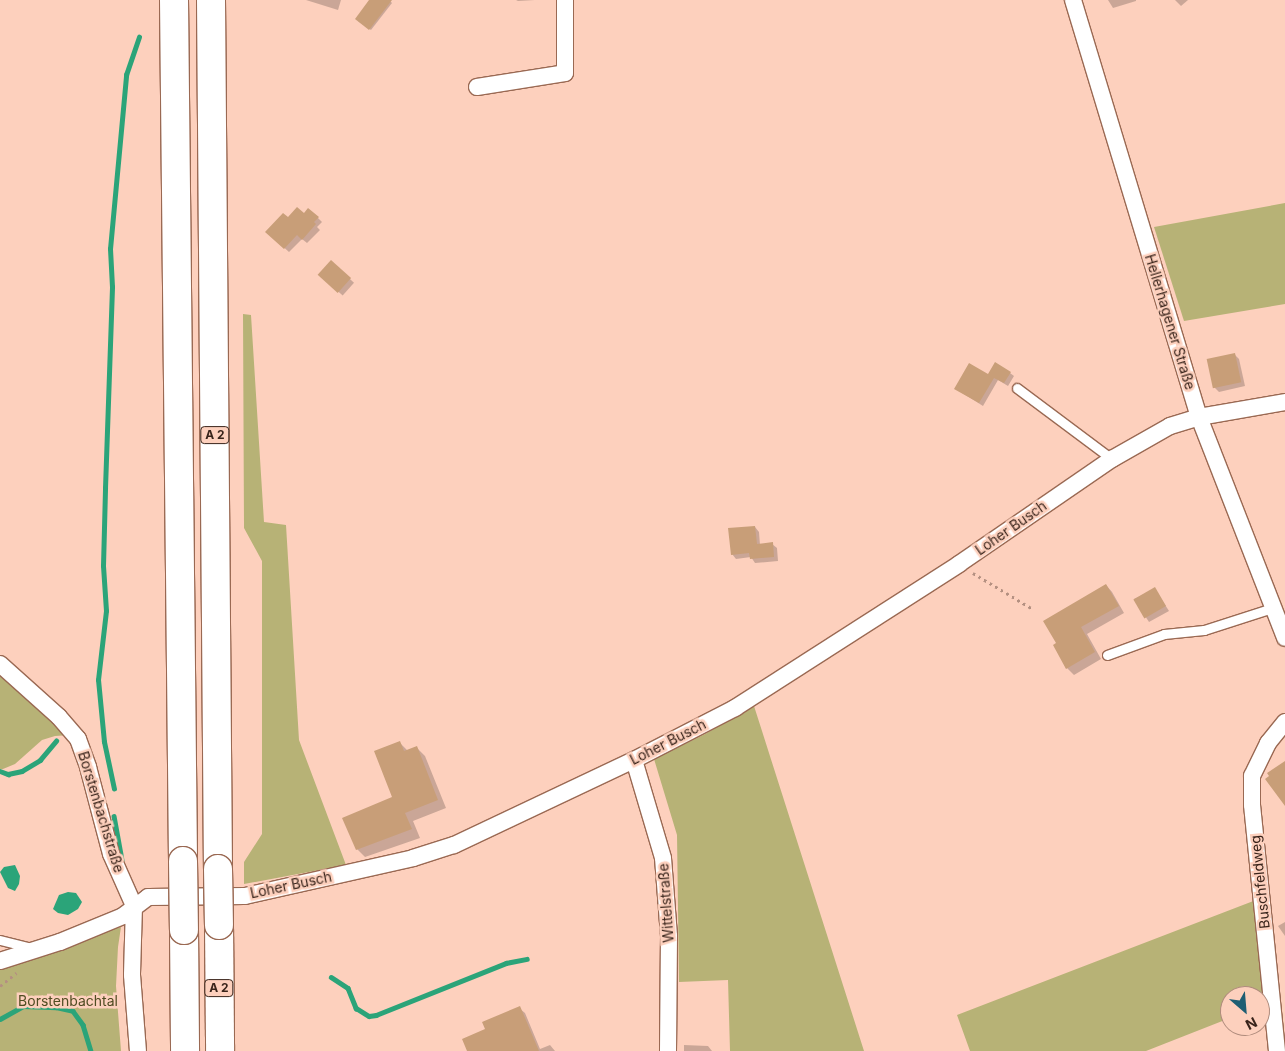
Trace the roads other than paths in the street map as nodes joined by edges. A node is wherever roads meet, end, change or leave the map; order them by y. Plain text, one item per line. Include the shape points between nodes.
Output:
1 (174, 0) edge
2 (211, 0) edge
3 (565, 0) edge
4 (1073, 0) edge
5 (477, 87) dead end
6 (1017, 388) dead end
7 (1285, 402) edge
8 (1200, 417) junction
9 (1112, 459) junction
10 (1272, 608) junction
11 (1285, 638) edge
12 (1108, 655) dead end
13 (0, 664) edge
14 (1285, 722) edge
15 (634, 760) junction
16 (134, 906) junction
17 (0, 940) edge
18 (36, 949) junction
19 (0, 961) edge
20 (138, 1051) edge
21 (185, 1051) edge
22 (220, 1051) edge
23 (668, 1051) edge
24 (1277, 1051) edge

1 - 21 highway, A 2, bridge
2 - 22 highway, A 2, bridge
3 - 5 street via 565,73
4 - 8 street, Hellerhagener Straße
6 - 9 lane
7 - 8 street, Loher Busch
8 - 9 street, Loher Busch via 1170,426
8 - 10 street, Hellerhagener Straße
9 - 15 street, Loher Busch via 959,564 735,708
10 - 11 street, Hellerhagener Straße
10 - 12 lane via 1204,630 1164,634
13 - 16 street, Borstenbachstraße via 59,717 78,739 111,854
14 - 24 street, Buschfeldweg via 1268,743 1252,776 1252,805
15 - 16 street, Loher Busch via 454,845 413,858 245,896 148,897
15 - 23 street, Wittelstraße via 663,858 669,936
16 - 18 street, Loher Busch via 123,916
16 - 20 street, Borstenbachstraße via 132,975
17 - 18 lane
18 - 19 street, Loher Busch

